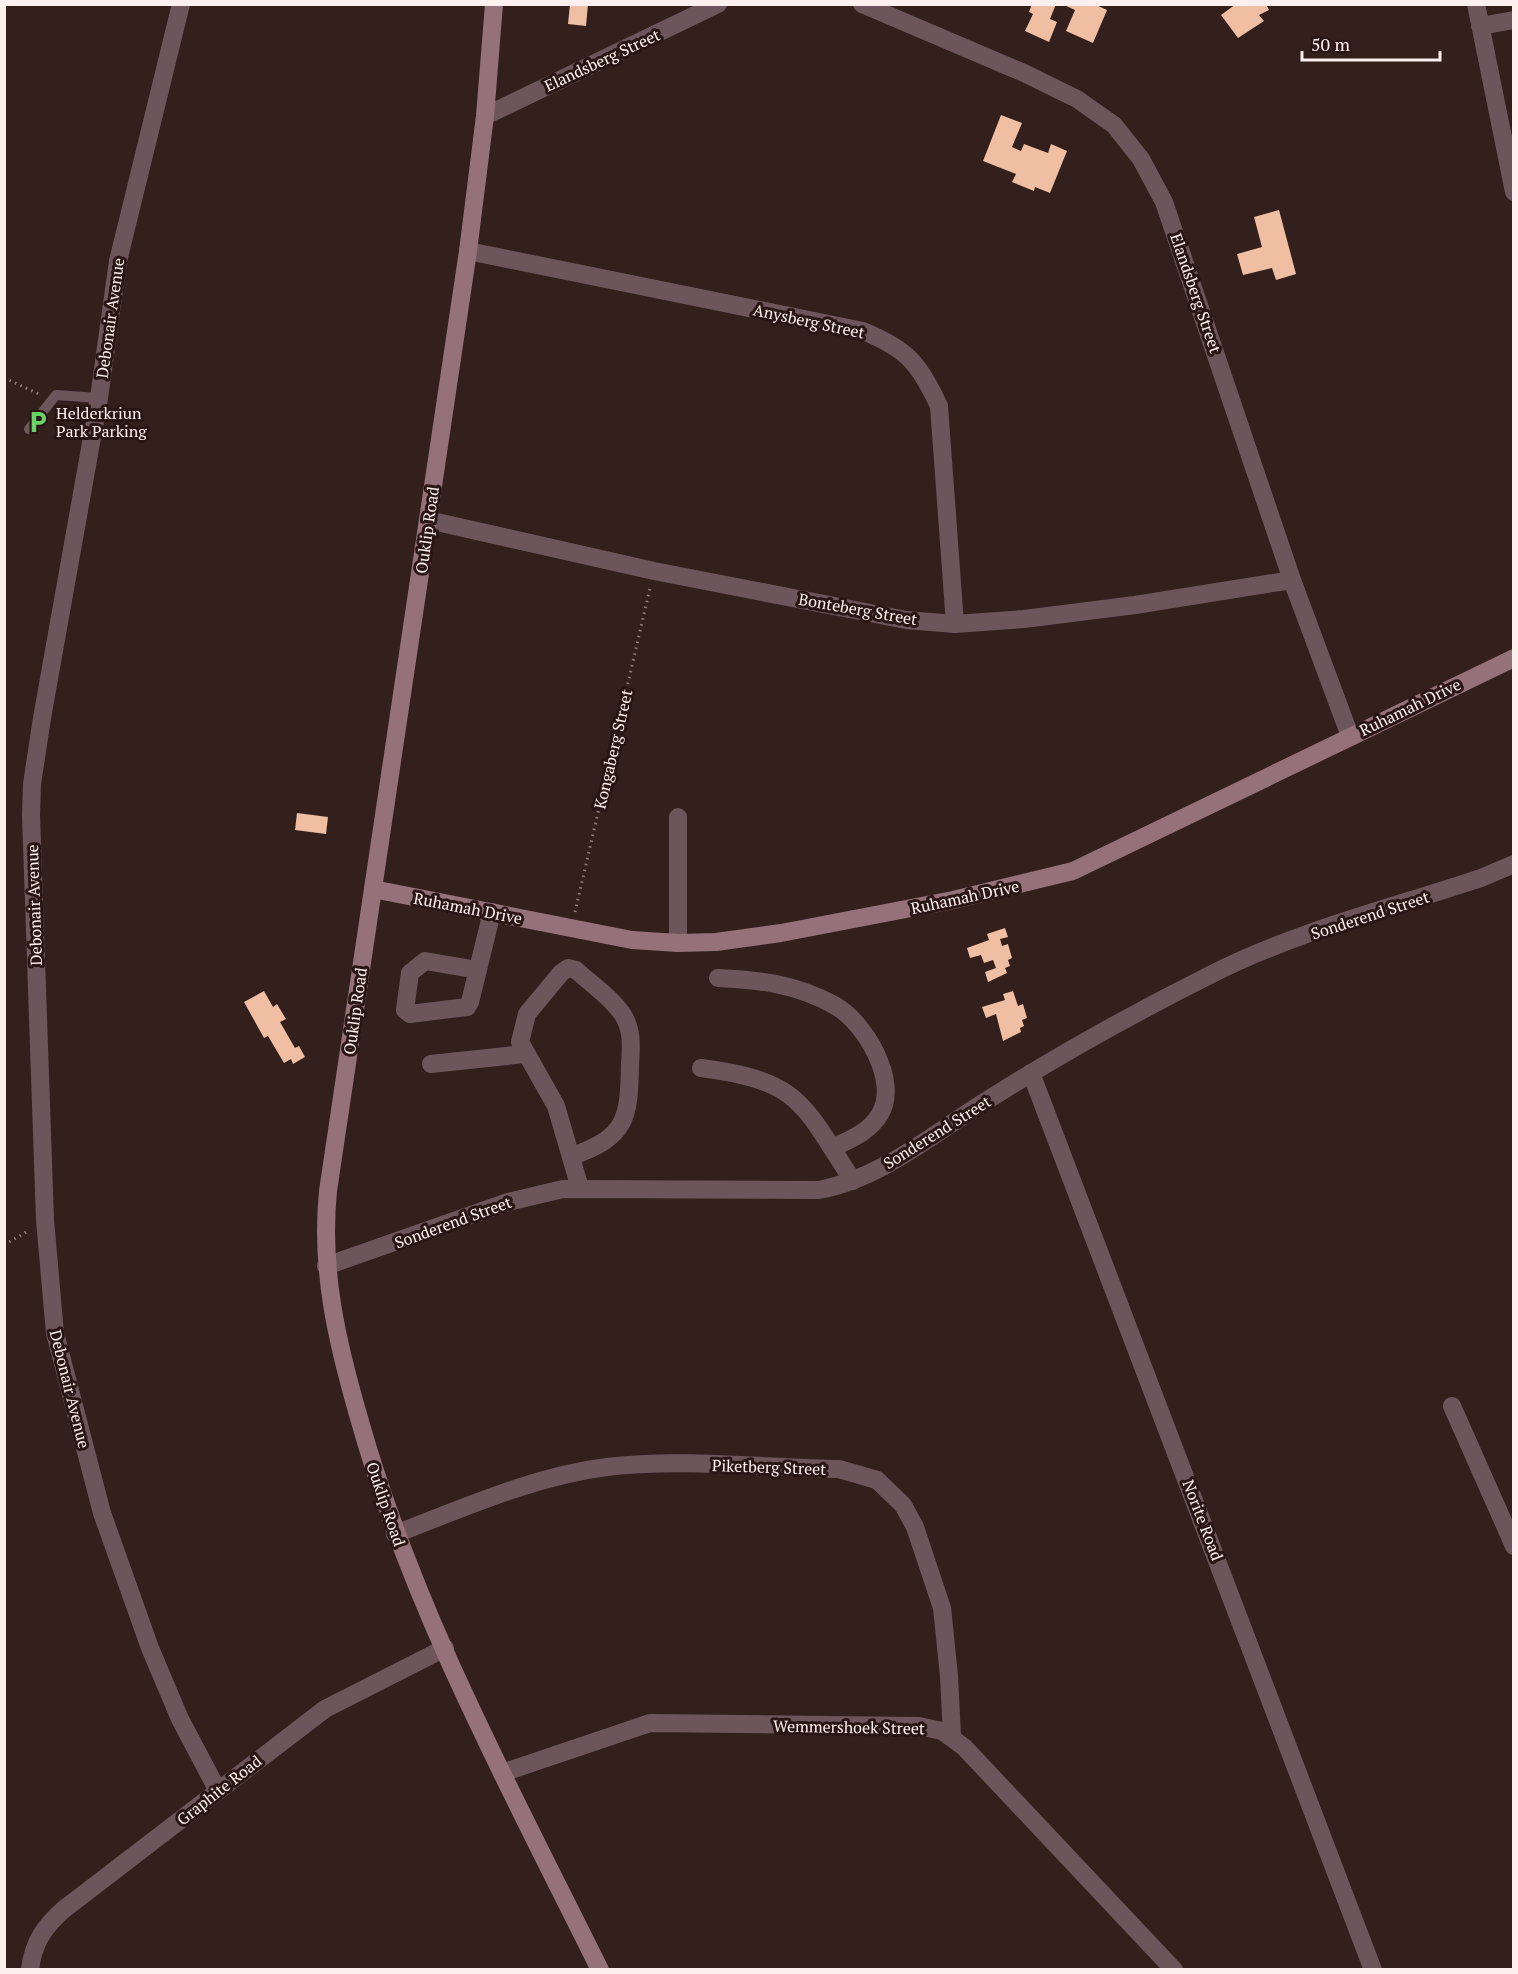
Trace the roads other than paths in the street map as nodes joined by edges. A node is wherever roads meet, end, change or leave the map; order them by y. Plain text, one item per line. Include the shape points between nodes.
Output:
1 (181, 4) edge
2 (494, 4) edge
3 (718, 4) edge
4 (862, 4) edge
5 (1476, 4) edge
6 (1514, 20) edge
7 (1480, 26) junction
8 (485, 116) junction
9 (1514, 192) edge
10 (468, 251) junction
11 (99, 398) junction
12 (29, 429) dead end
13 (429, 520) junction
14 (1292, 580) junction
15 (955, 624) junction
16 (1514, 658) edge
17 (1350, 736) junction
18 (678, 817) dead end
19 (1514, 864) edge
20 (373, 889) junction
21 (492, 912) junction
22 (678, 943) junction
23 (478, 970) dead end
24 (718, 978) dead end
25 (525, 1054) junction
26 (431, 1064) dead end
27 (701, 1068) dead end
28 (1031, 1073) junction
29 (832, 1148) junction
30 (572, 1156) junction
31 (853, 1181) junction
32 (580, 1188) junction
33 (326, 1266) junction
34 (1452, 1406) dead end
35 (395, 1534) junction
36 (1514, 1546) edge
37 (445, 1648) junction
38 (951, 1736) junction
39 (502, 1773) junction
40 (218, 1791) junction
41 (30, 1970) edge
42 (600, 1970) edge
43 (1174, 1970) edge
44 (1372, 1970) edge

1 - 11 street, Debonair Avenue via 118,261
2 - 8 street, Ouklip Road
3 - 8 street, Elandsberg Street
4 - 14 street, Elandsberg Street via 1077,99 1114,125 1141,159 1164,202
5 - 7 street
6 - 7 street
7 - 9 street
8 - 10 street, Ouklip Road
10 - 13 street, Ouklip Road
10 - 15 street, Anysberg Street via 863,331 898,348 924,373 939,406
11 - 12 lane via 56,395
11 - 40 street, Debonair Avenue via 32,784 45,1220 55,1333 102,1513 161,1675
13 - 15 street, Bonteberg Street via 654,571 906,620
13 - 20 street, Ouklip Road
14 - 15 street, Bonteberg Street via 1135,605
14 - 17 street, Elandsberg Street
16 - 17 street, Ruhamah Drive
17 - 22 street, Ruhamah Drive via 1073,871 963,898 781,933
18 - 22 street
19 - 28 street, Sonderend Street via 1271,947 1213,973
20 - 21 street, Ruhamah Drive
20 - 33 street, Ouklip Road via 328,1191
21 - 22 street, Ruhamah Drive via 632,940
21 - 23 street
24 - 29 street via 763,980 801,990 835,1005 870,1041 884,1078 885,1103 873,1124
25 - 26 street
25 - 30 street via 556,1106
25 - 30 street via 520,1042 527,1014 568,968 585,978 627,1022 631,1038 628,1113 602,1143
27 - 29 street via 779,1087 812,1114
28 - 31 street, Sonderend Street
28 - 44 street, Norite Road
29 - 31 street
30 - 32 street
31 - 32 street, Sonderend Street via 819,1190
32 - 33 street, Sonderend Street via 537,1193
33 - 35 street, Ouklip Road via 342,1360
34 - 36 street
35 - 37 street, Ouklip Road
35 - 38 street, Piketberg Street via 542,1481 607,1467 645,1464 839,1469 870,1477 890,1490 903,1505 915,1527 938,1593 946,1637
37 - 39 street, Ouklip Road
37 - 40 street, Graphite Road via 325,1709
38 - 39 street, Wemmershoek Street via 919,1726 650,1724
38 - 43 street, Wemmershoek Street
39 - 42 street, Ouklip Road
40 - 41 street, Graphite Road via 51,1921 36,1943

